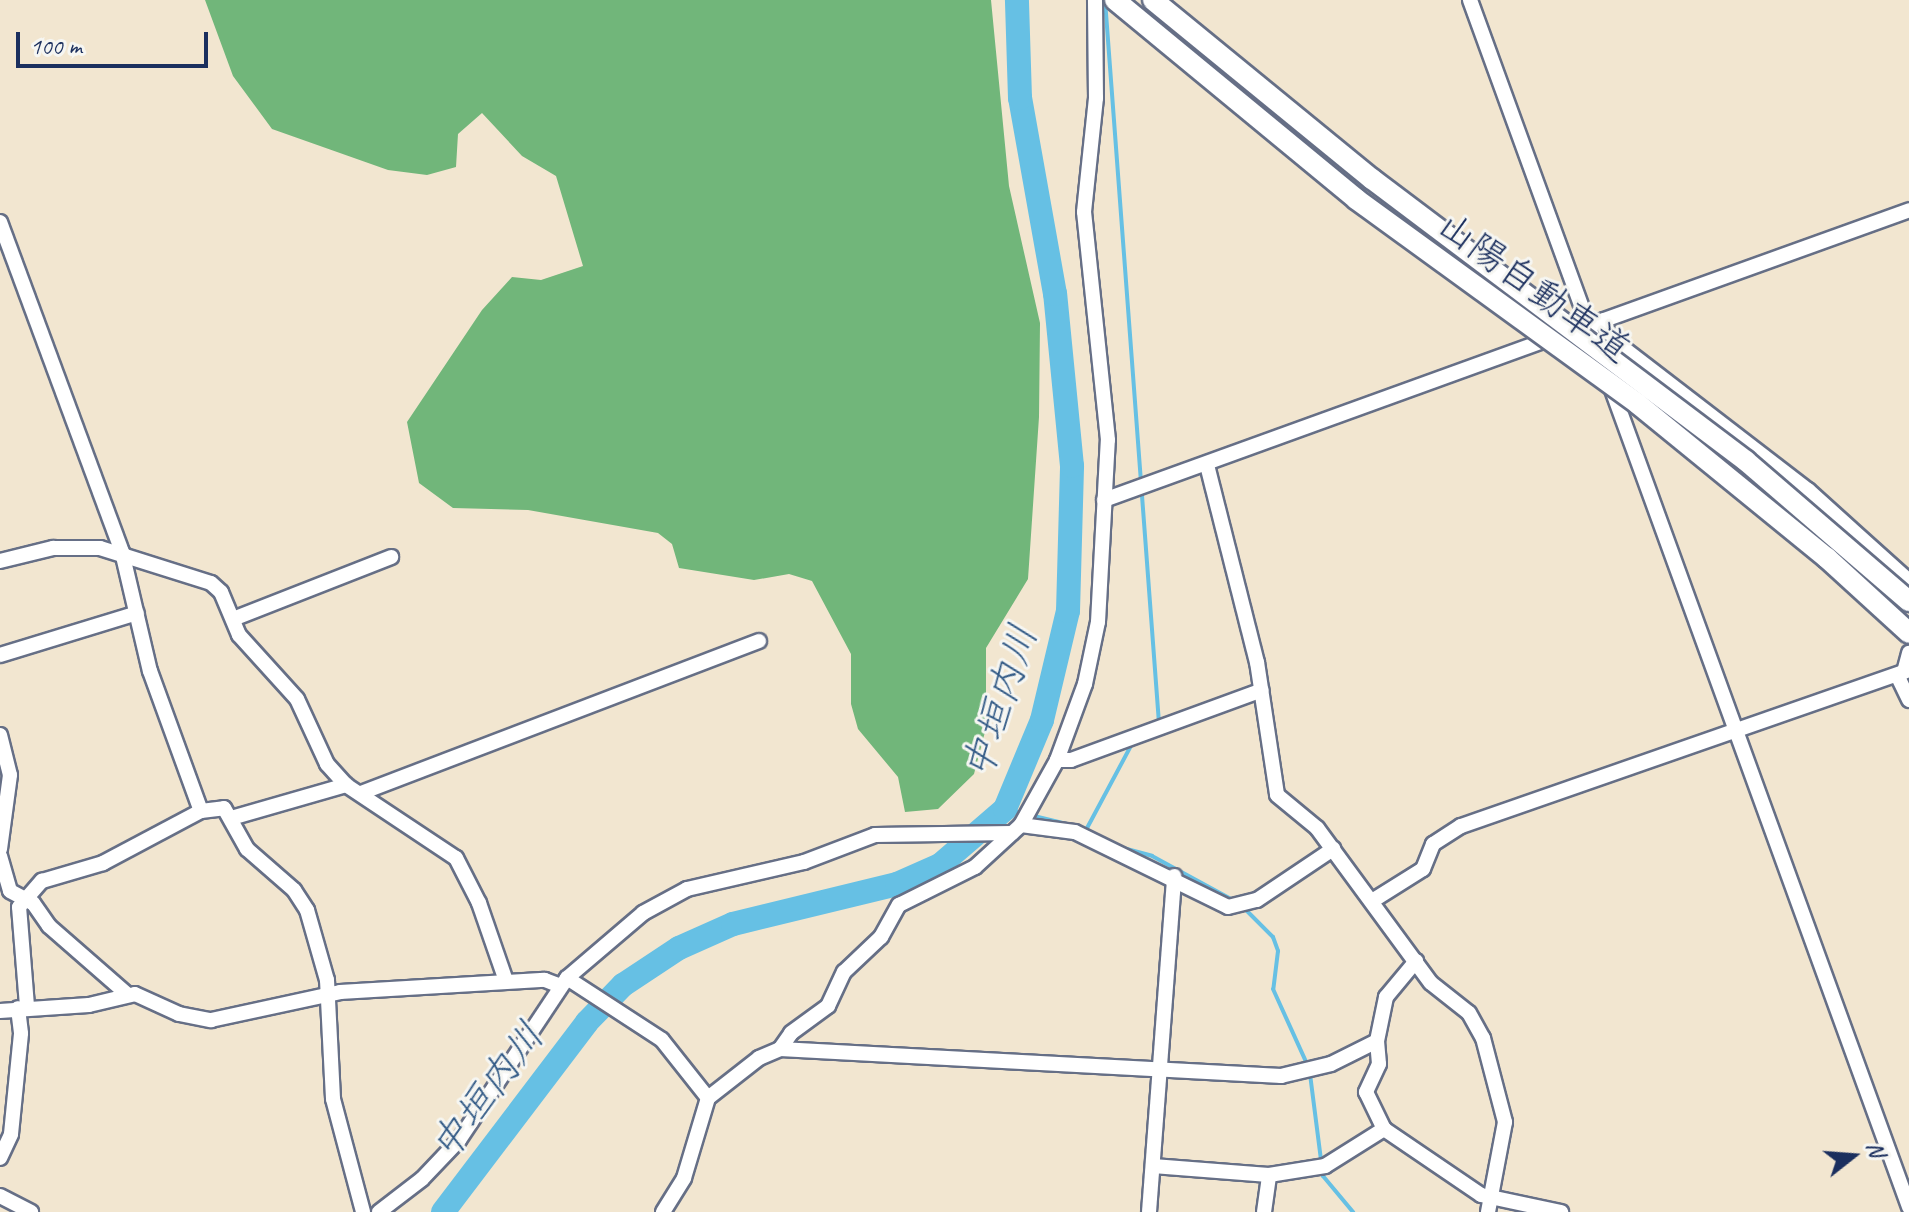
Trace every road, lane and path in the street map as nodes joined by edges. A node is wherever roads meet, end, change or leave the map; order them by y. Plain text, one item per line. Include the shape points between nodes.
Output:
1 (1095, 0) edge
2 (1115, 0) edge
3 (1153, 0) edge
4 (1470, 0) edge
5 (1909, 210) edge
6 (0, 222) edge
7 (1604, 320) junction
8 (1588, 325) junction
9 (1622, 347) junction
10 (1603, 366) junction
11 (1207, 465) junction
12 (1104, 500) junction
13 (122, 552) junction
14 (391, 557) dead end
15 (0, 561) edge
16 (1909, 581) edge
17 (1909, 601) edge
18 (137, 613) junction
19 (233, 619) junction
20 (1909, 633) edge
21 (759, 641) dead end
22 (1909, 653) edge
23 (0, 655) edge
24 (1903, 672) edge
25 (1262, 690) junction
26 (1909, 700) edge
27 (1737, 731) junction
28 (0, 735) edge
29 (1057, 760) junction
30 (346, 785) junction
31 (361, 793) junction
32 (201, 811) junction
33 (231, 818) junction
34 (1013, 829) junction
35 (0, 849) edge
36 (1333, 849) junction
37 (0, 856) edge
38 (1174, 876) junction
39 (26, 900) junction
40 (1372, 901) junction
41 (1416, 961) junction
42 (506, 981) junction
43 (567, 982) junction
44 (329, 993) junction
45 (127, 994) junction
46 (22, 1007) junction
47 (0, 1011) edge
48 (1377, 1041) junction
49 (780, 1049) junction
50 (1158, 1072) junction
51 (708, 1098) junction
52 (1384, 1129) junction
53 (0, 1158) edge
54 (1153, 1166) junction
55 (1269, 1175) junction
56 (0, 1196) edge
57 (1490, 1206) edge
58 (1909, 1207) edge
59 (31, 1212) edge
60 (363, 1212) edge
61 (379, 1212) edge
62 (663, 1212) edge
63 (1149, 1212) edge
64 (1264, 1212) edge
65 (1561, 1212) edge

1 - 12 street via 1096,98 1084,212 1107,405
2 - 20 highway, 山陽自動車道, bridge via 1356,199 1662,424 1827,558
3 - 17 highway, 山陽自動車道, bridge via 1372,179 1746,461
4 - 8 street
5 - 7 street
6 - 13 street
7 - 8 street
7 - 9 street via 1609,337
8 - 10 street
8 - 11 street
9 - 10 street
9 - 16 street via 1808,490
10 - 27 street
11 - 12 street
11 - 25 street
12 - 29 street via 1094,649
13 - 15 street via 63,548
13 - 18 street
13 - 19 street via 211,583
14 - 19 street
18 - 23 street
18 - 32 street via 150,671
19 - 30 street via 252,652 297,699 327,764
21 - 31 street
22 - 24 street
24 - 26 street
24 - 27 street
25 - 29 street via 1071,760
25 - 36 street via 1277,795 1300,810
27 - 40 street via 1461,826 1433,844 1423,869
27 - 58 street
28 - 35 street via 10,775
29 - 34 street
30 - 31 street
30 - 33 street
31 - 42 street via 456,858 479,903
32 - 33 street via 224,808
32 - 39 street via 103,863 42,881
33 - 44 street via 247,849 294,890 307,910
34 - 38 street via 1075,832
34 - 43 street via 875,835 804,862 687,889 643,913
34 - 49 street via 975,867 899,905 881,937 844,972 828,1006 791,1033
36 - 38 street via 1241,905
36 - 40 street
37 - 39 street via 10,891
38 - 50 street
39 - 45 street
39 - 46 street via 19,907
40 - 41 street
41 - 48 street via 1386,997
41 - 57 street via 1431,983 1469,1013 1489,1054 1505,1122
42 - 43 street
42 - 44 street
43 - 51 street via 633,1018 685,1064
43 - 61 street via 459,1140 422,1179
44 - 45 street via 211,1020
44 - 60 street via 333,1099
45 - 46 street via 89,1005
46 - 47 street
46 - 53 street via 11,1134
48 - 50 street via 1309,1070 1258,1077
48 - 52 street via 1379,1064 1366,1092
49 - 50 street
49 - 51 street via 759,1058
50 - 54 street
51 - 62 street via 684,1178
52 - 55 street via 1321,1167
52 - 57 street
54 - 55 street
54 - 63 street
55 - 64 street
56 - 59 street
57 - 65 street

